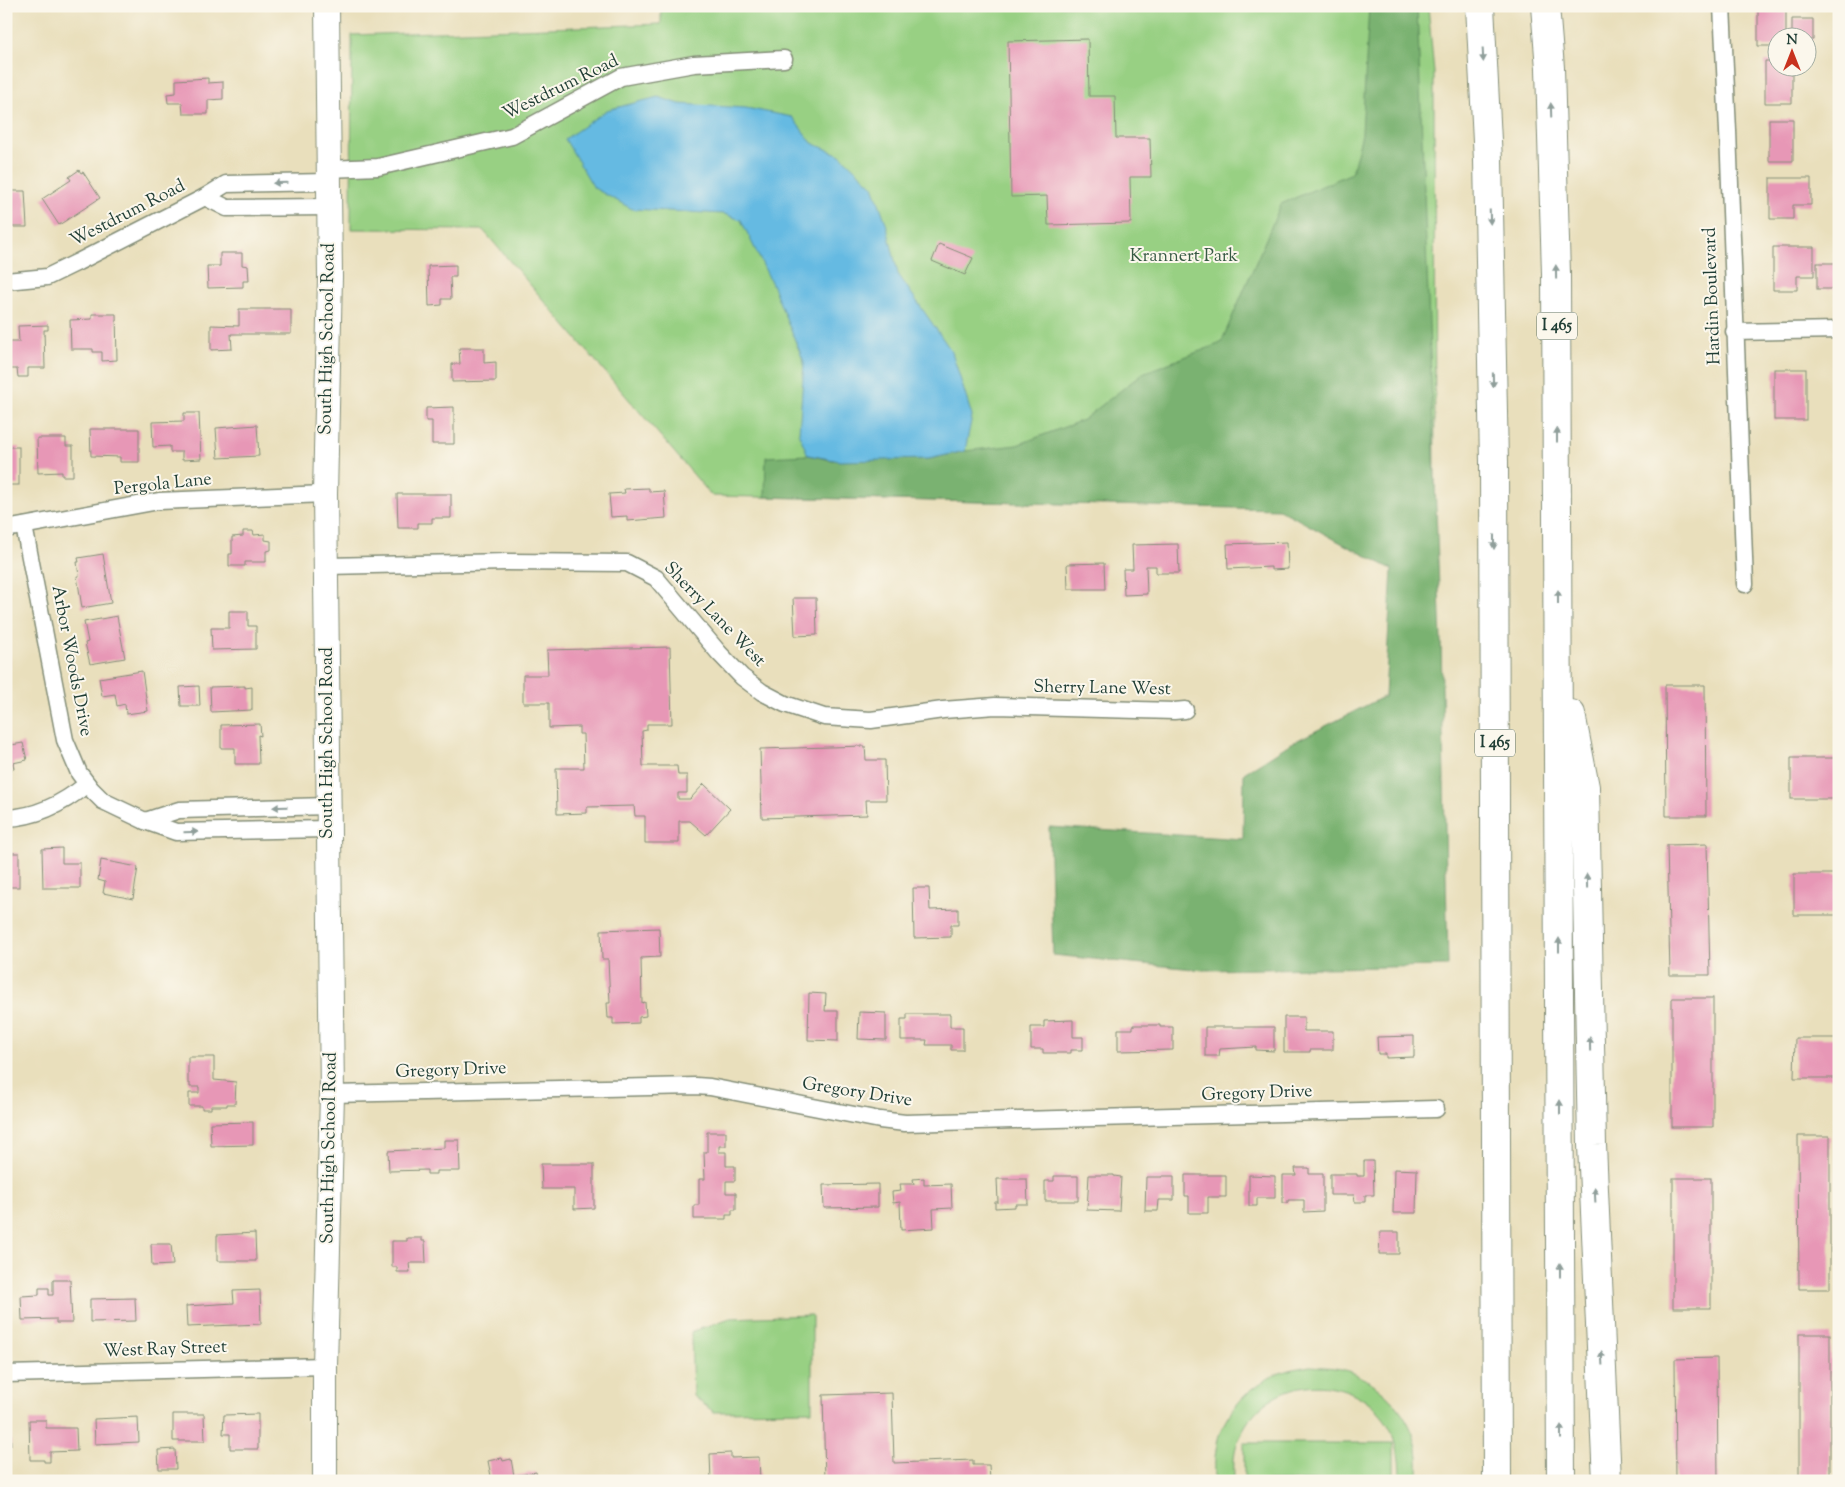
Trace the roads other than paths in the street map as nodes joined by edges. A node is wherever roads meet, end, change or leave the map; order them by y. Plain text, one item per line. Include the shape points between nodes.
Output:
1 (327, 6) edge
2 (1480, 6) edge
3 (1546, 6) edge
4 (1722, 6) edge
5 (784, 59) dead end
6 (328, 176) junction
7 (205, 197) junction
8 (329, 207) junction
9 (6, 281) edge
10 (1839, 330) edge
11 (1734, 332) junction
12 (325, 494) junction
13 (24, 526) junction
14 (6, 529) edge
15 (327, 566) junction
16 (1745, 584) dead end
17 (1559, 646) junction
18 (1185, 710) dead end
19 (87, 784) junction
20 (328, 817) junction
21 (6, 818) edge
22 (144, 821) junction
23 (332, 1094) junction
24 (1436, 1109) dead end
25 (326, 1366) junction
26 (6, 1374) edge
27 (325, 1481) edge
28 (1497, 1481) edge
29 (1561, 1481) edge
30 (1607, 1481) edge

1 - 6 street, South High School Road
2 -> 28 highway, I 465 via 1488,160 1494,413
17 -> 3 highway, I 465 via 1556,274
4 - 11 street, Hardin Boulevard
5 - 6 street, Westdrum Road via 694,64 621,77 512,136
6 -> 7 street, Westdrum Road via 226,184
6 - 8 street, South High School Road
7 - 8 street, Westdrum Road via 227,208
7 - 9 street, Westdrum Road via 46,277
8 - 12 street, South High School Road
10 - 11 street
11 - 16 street, Hardin Boulevard
12 - 13 street, Pergola Lane via 159,502
12 - 15 street, South High School Road
13 - 14 street, Pergola Lane
13 - 19 street, Arbor Woods Drive via 63,736 72,760
15 - 18 street, Sherry Lane West via 627,563 656,578 742,678 784,704 824,717 871,720 995,706
15 - 20 street, South High School Road
29 -> 17 highway, I 465
30 -> 17 highway via 1592,1145 1585,787
19 - 21 street via 56,805
19 - 22 street, Arbor Woods Drive via 103,801
20 -> 22 street via 179,810
22 -> 20 street, Arbor Woods Drive via 176,832
20 - 23 street, South High School Road
23 - 24 street, Gregory Drive via 696,1086 880,1120 931,1123
23 - 25 street, South High School Road
25 - 26 street, West Ray Street
25 - 27 street, South High School Road

